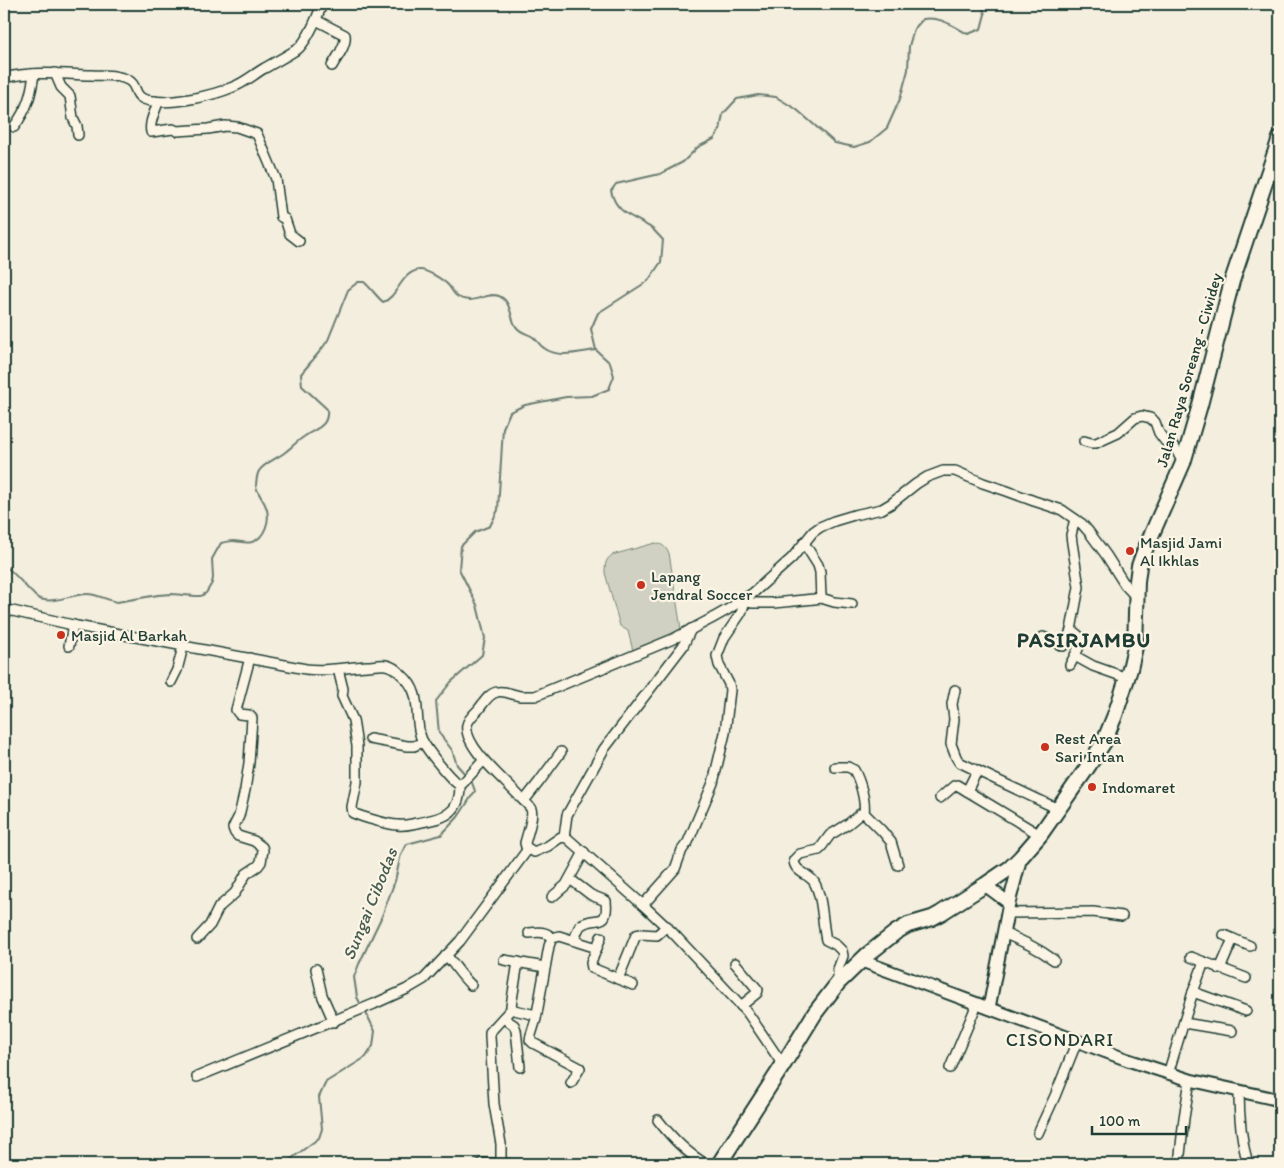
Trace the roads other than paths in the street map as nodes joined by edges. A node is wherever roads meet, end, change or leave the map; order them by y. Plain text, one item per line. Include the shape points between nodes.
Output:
1 (322, 4) edge
2 (316, 20) junction
3 (332, 66) dead end
4 (55, 73) junction
5 (34, 74) junction
6 (4, 78) edge
7 (155, 101) junction
8 (14, 128) dead end
9 (78, 135) dead end
10 (1280, 138) edge
11 (298, 241) dead end
12 (1084, 441) dead end
13 (1183, 463) junction
14 (1075, 518) junction
15 (804, 543) junction
16 (820, 598) junction
17 (1137, 598) junction
18 (743, 601) junction
19 (852, 604) dead end
20 (5, 612) edge
21 (73, 625) junction
22 (692, 629) junction
23 (1071, 630) junction
24 (1043, 637) dead end
25 (69, 646) dead end
26 (183, 647) junction
27 (1075, 656) junction
28 (250, 658) junction
29 (1070, 665) dead end
30 (338, 669) junction
31 (1128, 678) junction
32 (170, 682) dead end
33 (955, 690) dead end
34 (370, 739) dead end
35 (424, 742) junction
36 (561, 752) dead end
37 (480, 765) junction
38 (835, 767) dead end
39 (977, 770) junction
40 (463, 782) junction
41 (967, 791) junction
42 (940, 798) dead end
43 (524, 801) junction
44 (1058, 808) junction
45 (864, 813) junction
46 (1040, 835) junction
47 (564, 837) junction
48 (528, 849) junction
49 (584, 852) junction
50 (1021, 857) junction
51 (898, 865) dead end
52 (570, 879) junction
53 (985, 885) junction
54 (552, 897) dead end
55 (643, 905) junction
56 (1008, 908) junction
57 (1122, 916) dead end
58 (667, 926) junction
59 (530, 932) dead end
60 (1003, 933) junction
61 (601, 937) dead end
62 (552, 938) junction
63 (197, 939) dead end
64 (574, 940) junction
65 (1250, 946) dead end
66 (597, 948) junction
67 (446, 955) junction
68 (1192, 957) dead end
69 (504, 960) dead end
70 (1054, 960) dead end
71 (862, 961) junction
72 (518, 962) junction
73 (1204, 962) junction
74 (735, 963) dead end
75 (545, 967) junction
76 (1220, 968) junction
77 (316, 969) dead end
78 (1246, 978) dead end
79 (618, 979) junction
80 (838, 983) junction
81 (471, 985) dead end
82 (633, 985) dead end
83 (1194, 992) junction
84 (977, 1004) junction
85 (741, 1006) junction
86 (512, 1008) junction
87 (989, 1008) junction
88 (1246, 1011) dead end
89 (536, 1015) junction
90 (503, 1018) junction
91 (334, 1022) junction
92 (1184, 1023) junction
93 (1232, 1031) dead end
94 (530, 1040) junction
95 (1077, 1041) junction
96 (519, 1050) junction
97 (783, 1065) junction
98 (520, 1067) dead end
99 (950, 1068) dead end
100 (1168, 1074) junction
101 (197, 1077) dead end
102 (1190, 1080) junction
103 (571, 1083) dead end
104 (1239, 1090) junction
105 (1280, 1100) edge
106 (658, 1120) dead end
107 (1038, 1133) dead end
108 (482, 1164) edge
109 (501, 1164) edge
110 (511, 1164) edge
111 (706, 1164) edge
112 (719, 1164) edge
113 (1178, 1164) edge
114 (1248, 1164) edge

1 - 2 street
2 - 3 street via 345,35
2 - 7 street via 299,48 234,86 190,98
4 - 5 street
4 - 7 street via 117,76 129,80 140,97
4 - 9 street via 61,87 70,96
5 - 6 street
5 - 8 street via 28,101
7 - 11 street via 151,132 226,126 257,134 276,179 281,217
10 - 13 highway, Jalan Raya Soreang - Ciwidey via 1232,281
12 - 13 street via 1096,443 1118,433 1142,416 1155,422
13 - 17 highway, Jalan Raya Soreang - Ciwidey via 1144,552
14 - 15 street via 1062,510 949,470 927,477 882,509 820,527
14 - 17 street
14 - 23 street via 1071,535 1079,587
15 - 16 street via 818,565
15 - 18 street via 792,558
16 - 18 street via 774,603
16 - 19 street
17 - 31 highway, Jalan Raya Soreang - Ciwidey via 1135,648
18 - 22 street
18 - 55 street via 717,656 730,690 713,784 675,869
20 - 21 street
21 - 25 street
21 - 26 street
22 - 37 street via 535,696 502,691 490,694 467,727
22 - 47 street via 683,646 604,749 567,815
23 - 24 street via 1063,646
23 - 27 street via 1080,637
26 - 28 street
26 - 32 street
27 - 29 street
27 - 31 street
28 - 30 street via 316,671
28 - 63 street via 236,710 252,718 251,750 241,809 233,828 238,836 254,841 263,850 258,866 246,874 235,893 219,907 210,925
30 - 35 street via 382,665 396,669 412,687 417,700
30 - 40 street via 342,696 353,720 357,746 353,813 397,825 437,819 448,814 457,804
31 - 44 highway, Jalan Raya Soreang - Ciwidey via 1104,742
33 - 39 street via 952,749 959,762
34 - 35 street via 407,746
35 - 40 street via 453,780
36 - 43 street
37 - 40 street
37 - 43 street via 509,785
38 - 45 street via 854,770 862,792
39 - 41 street
39 - 44 street
41 - 42 street via 957,785
41 - 46 street
43 - 48 street via 532,812 526,843
44 - 46 highway, Jalan Raya Soreang - Ciwidey
45 - 51 street via 891,842
45 - 80 street via 830,835 819,850 800,854 793,862 816,885 826,940 842,951
46 - 50 highway, Jalan Raya Soreang - Ciwidey
47 - 48 street via 538,851
47 - 49 street
48 - 67 street via 460,941
49 - 52 street
49 - 55 street
50 - 53 highway, Jalan Raya Soreang - Ciwidey
50 - 56 main road
52 - 54 street
52 - 64 street via 591,895 606,901 607,908 603,919 581,925
53 - 56 main road
53 - 71 highway, Jalan Raya Soreang - Ciwidey via 932,918 896,932
55 - 58 street
56 - 57 street
56 - 60 main road
58 - 79 street via 657,935 636,935
58 - 85 street
59 - 62 street via 541,932
60 - 70 street via 1027,942
60 - 87 main road
61 - 66 street
62 - 64 street via 559,936
62 - 75 street
64 - 66 street
65 - 76 street via 1228,937
66 - 79 street via 592,968
67 - 81 street
67 - 91 street via 424,979
68 - 73 street
69 - 72 street
71 - 80 highway, Jalan Raya Soreang - Ciwidey
71 - 84 main road
72 - 75 street
72 - 86 street
73 - 76 street
73 - 83 street
74 - 85 street via 758,990
75 - 89 street
76 - 78 street
77 - 91 street via 322,995
79 - 82 street
80 - 97 highway, Jalan Raya Soreang - Ciwidey
83 - 88 street
83 - 92 street
84 - 87 main road
84 - 99 street
85 - 97 street
86 - 89 street
86 - 90 street
87 - 95 main road
89 - 94 street
90 - 96 street via 514,1025
90 - 109 street via 490,1032
91 - 101 street
92 - 93 street
92 - 100 street
94 - 96 street
94 - 103 street via 532,1044 580,1068
95 - 100 main road
95 - 107 street
96 - 98 street
97 - 112 highway, Jalan Raya Soreang - Ciwidey
100 - 102 main road
102 - 104 main road
102 - 113 street
104 - 105 main road
104 - 114 street via 1241,1134
106 - 111 street via 682,1148
108 - 109 street
109 - 110 street

